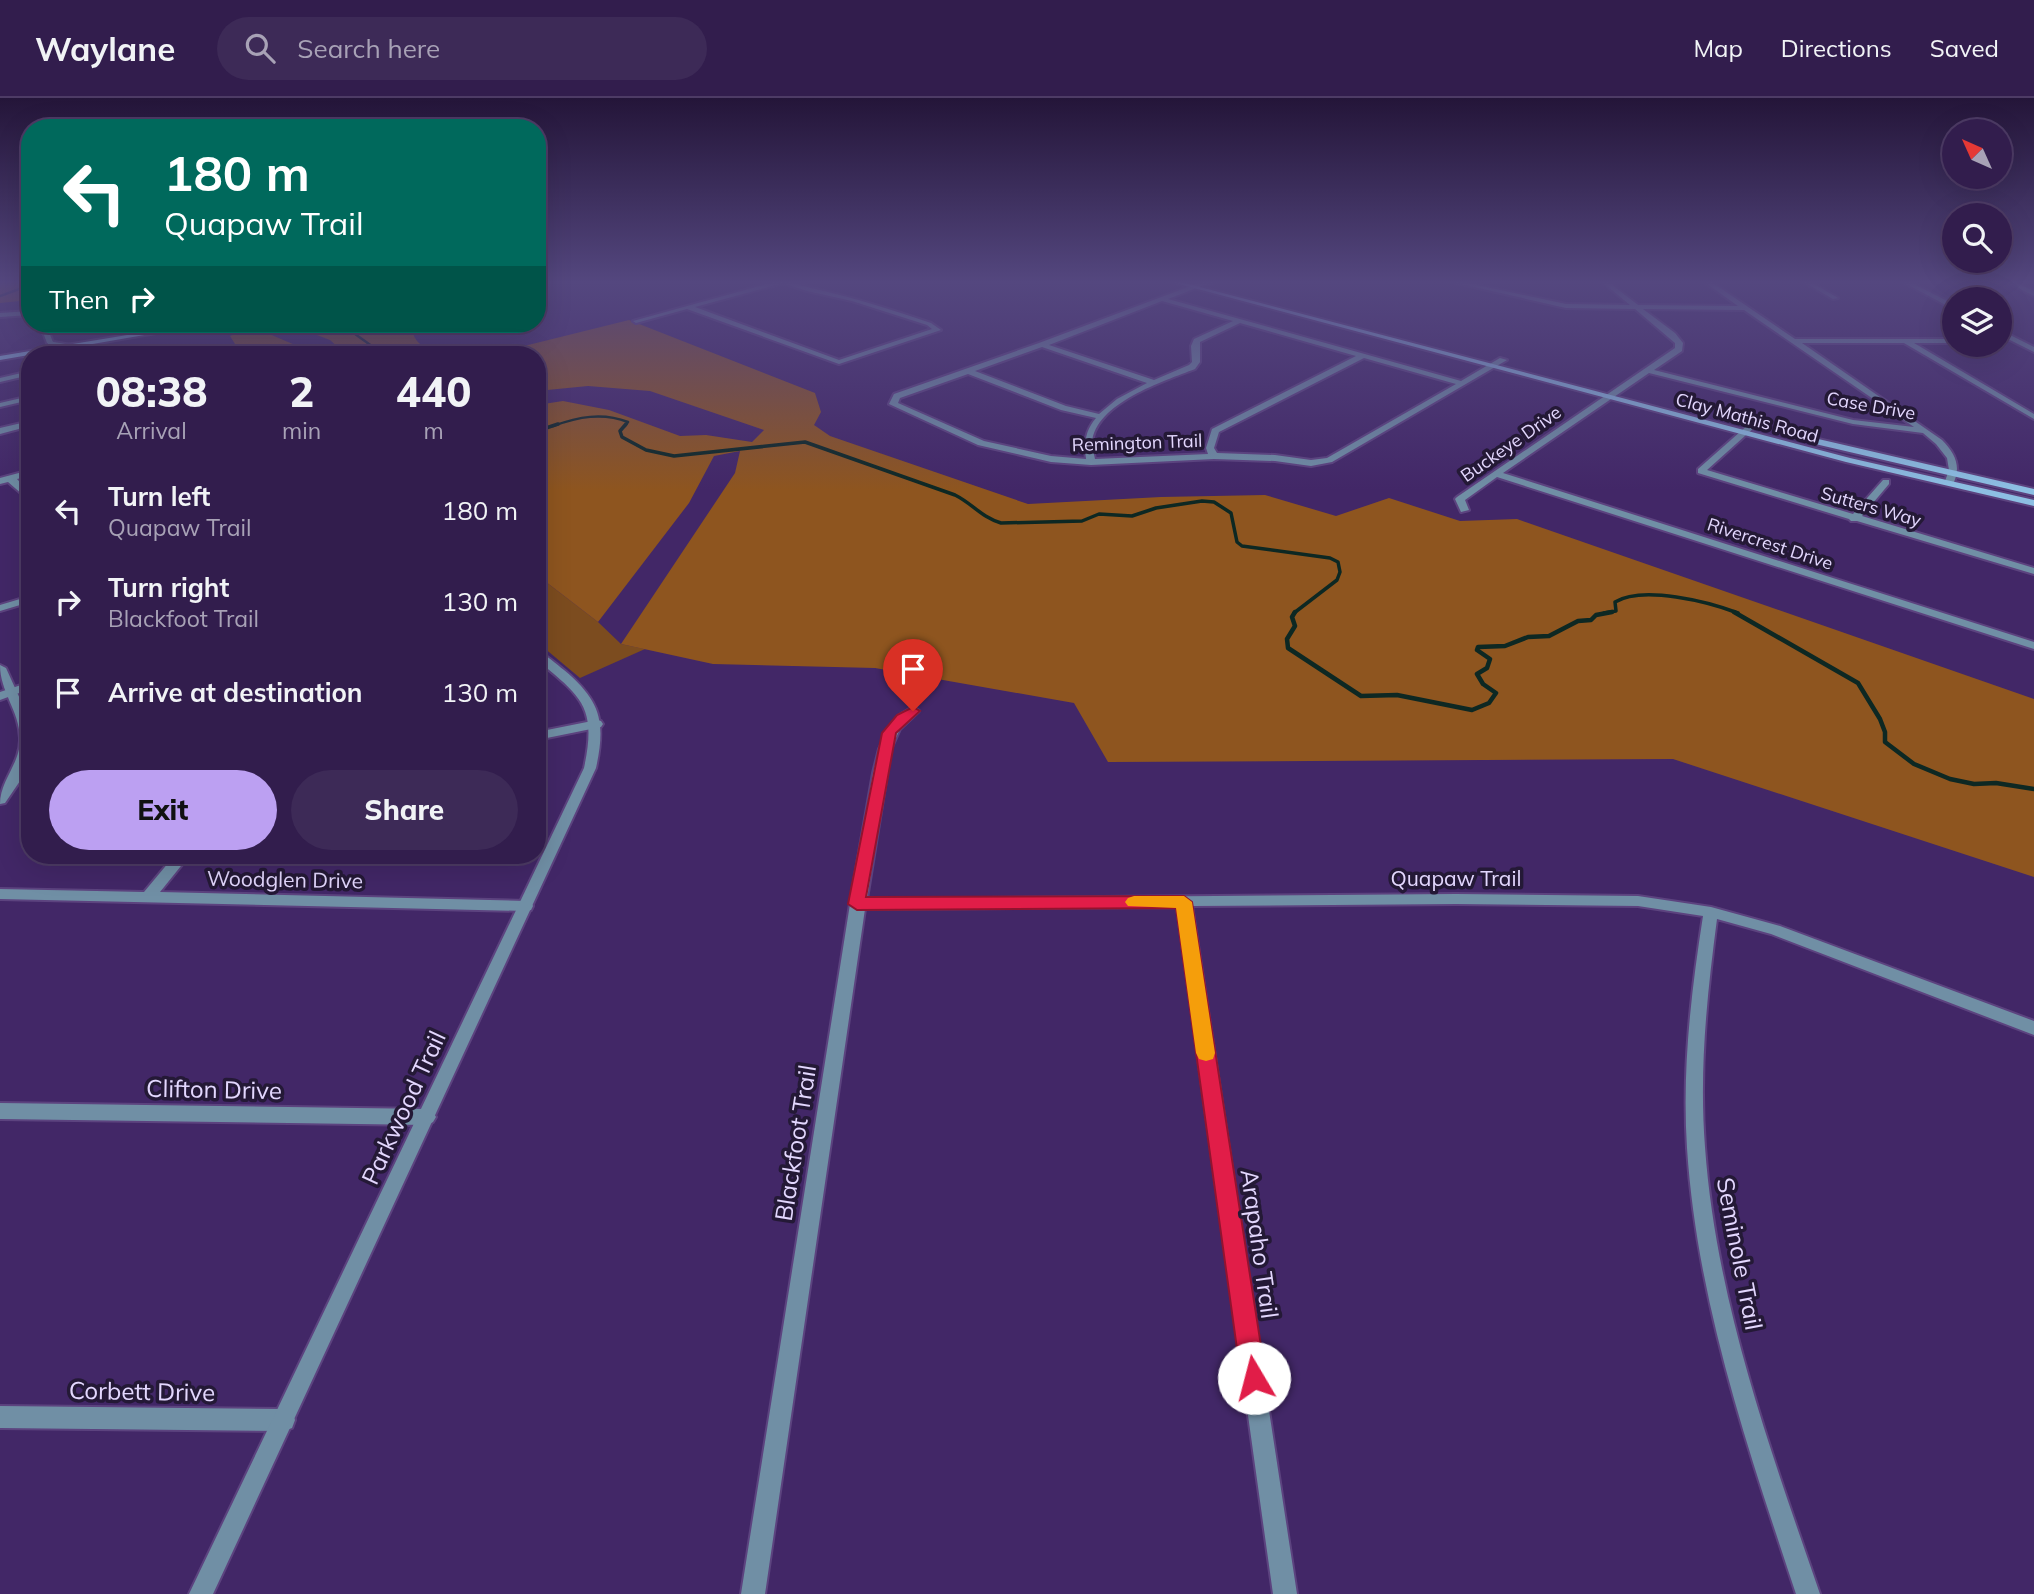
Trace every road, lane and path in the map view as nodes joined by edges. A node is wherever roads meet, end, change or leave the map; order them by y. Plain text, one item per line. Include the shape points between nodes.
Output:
1 (21, 351) edge
2 (808, 351) edge
3 (873, 351) edge
4 (1025, 351) edge
5 (1059, 351) edge
6 (1195, 351) edge
7 (1344, 351) edge
8 (1434, 351) edge
9 (1468, 351) edge
10 (1676, 351) edge
11 (1808, 351) edge
12 (1923, 351) edge
13 (0, 352) edge
14 (21, 354) edge
15 (1362, 356) junction
16 (0, 358) edge
17 (1503, 360) junction
18 (1490, 366) junction
19 (968, 371) junction
20 (1649, 371) junction
21 (21, 375) edge
22 (0, 380) edge
23 (1155, 383) junction
24 (1461, 383) junction
25 (1618, 391) junction
26 (1607, 397) junction
27 (21, 400) edge
28 (0, 405) edge
29 (1099, 416) junction
30 (2034, 417) edge
31 (21, 425) edge
32 (1752, 426) junction
33 (0, 431) edge
34 (1926, 431) junction
35 (1742, 433) junction
36 (1214, 456) junction
37 (1091, 462) junction
38 (1496, 474) junction
39 (5, 480) edge
40 (1952, 480) junction
41 (1886, 482) dead end
42 (21, 492) edge
43 (2034, 492) edge
44 (2034, 503) edge
45 (1464, 510) dead end
46 (1854, 519) junction
47 (2034, 570) edge
48 (21, 602) edge
49 (0, 608) edge
50 (2034, 646) edge
51 (546, 662) edge
52 (0, 668) edge
53 (6, 694) edge
54 (913, 711) dead end
55 (21, 722) edge
56 (597, 724) junction
57 (546, 734) edge
58 (21, 766) edge
59 (0, 800) edge
60 (546, 863) edge
61 (175, 864) edge
62 (545, 864) edge
63 (0, 894) edge
64 (148, 897) junction
65 (1184, 902) junction
66 (857, 904) junction
67 (526, 906) junction
68 (1711, 912) junction
69 (2034, 1028) edge
70 (0, 1111) edge
71 (427, 1117) junction
72 (0, 1417) edge
73 (284, 1420) junction
74 (201, 1594) edge
75 (753, 1594) edge
76 (1285, 1594) edge
77 (1808, 1594) edge

1 - 13 main road
2 - 3 street via 839,362
4 - 19 street
5 - 23 street
6 - 23 street via 1192,367
7 - 15 street
8 - 18 main road, Clay Mathis Road
9 - 17 main road, Clay Mathis Road
10 - 20 street, Buckeye Drive
11 - 34 street
12 - 30 street
14 - 16 main road
15 - 24 street
15 - 36 street via 1215,431 1210,448
17 - 18 street
17 - 25 main road, Clay Mathis Road
18 - 24 street
18 - 26 main road, Clay Mathis Road
19 - 29 street via 1064,408
19 - 37 street, Remington Trail via 894,400 897,406 1000,450
20 - 25 street, Buckeye Drive
20 - 34 street, Case Drive via 1853,422
21 - 22 street
23 - 29 street
24 - 36 street, Remington Trail via 1329,460 1311,463
25 - 26 street, Buckeye Drive
25 - 32 main road, Clay Mathis Road
26 - 35 main road, Clay Mathis Road
26 - 38 street, Buckeye Drive
27 - 28 street
29 - 37 street via 1086,450
31 - 33 street
32 - 35 street
32 - 40 main road, Clay Mathis Road
34 - 40 street via 1950,453
35 - 40 main road, Clay Mathis Road
35 - 46 street, Sutters Way via 1701,471
36 - 37 street, Remington Trail
38 - 45 street, Buckeye Drive via 1460,499
38 - 50 street, Rivercrest Drive
39 - 42 street
40 - 43 main road, Clay Mathis Road
40 - 44 main road, Clay Mathis Road
41 - 46 street
46 - 47 street, Sutters Way
48 - 49 street
51 - 56 street via 585,697
52 - 53 street
53 - 55 street
54 - 66 street, Blackfoot Trail via 889,733
56 - 57 street
56 - 60 street, Parkwood Trail via 590,768
58 - 59 street
61 - 64 street
62 - 67 street, Parkwood Trail
63 - 64 street, Woodglen Drive
64 - 67 street, Woodglen Drive
65 - 66 street, Quapaw Trail
65 - 68 street, Quapaw Trail via 1638,901
65 - 76 street, Arapaho Trail
66 - 75 street, Blackfoot Trail
67 - 71 street, Parkwood Trail
68 - 69 street, Quapaw Trail via 1775,930
68 - 77 street, Seminole Trail via 1694,1083 1697,1158 1708,1240 1728,1335
70 - 71 street, Clifton Drive
71 - 73 street, Parkwood Trail
72 - 73 street, Corbett Drive
73 - 74 street, Parkwood Trail

